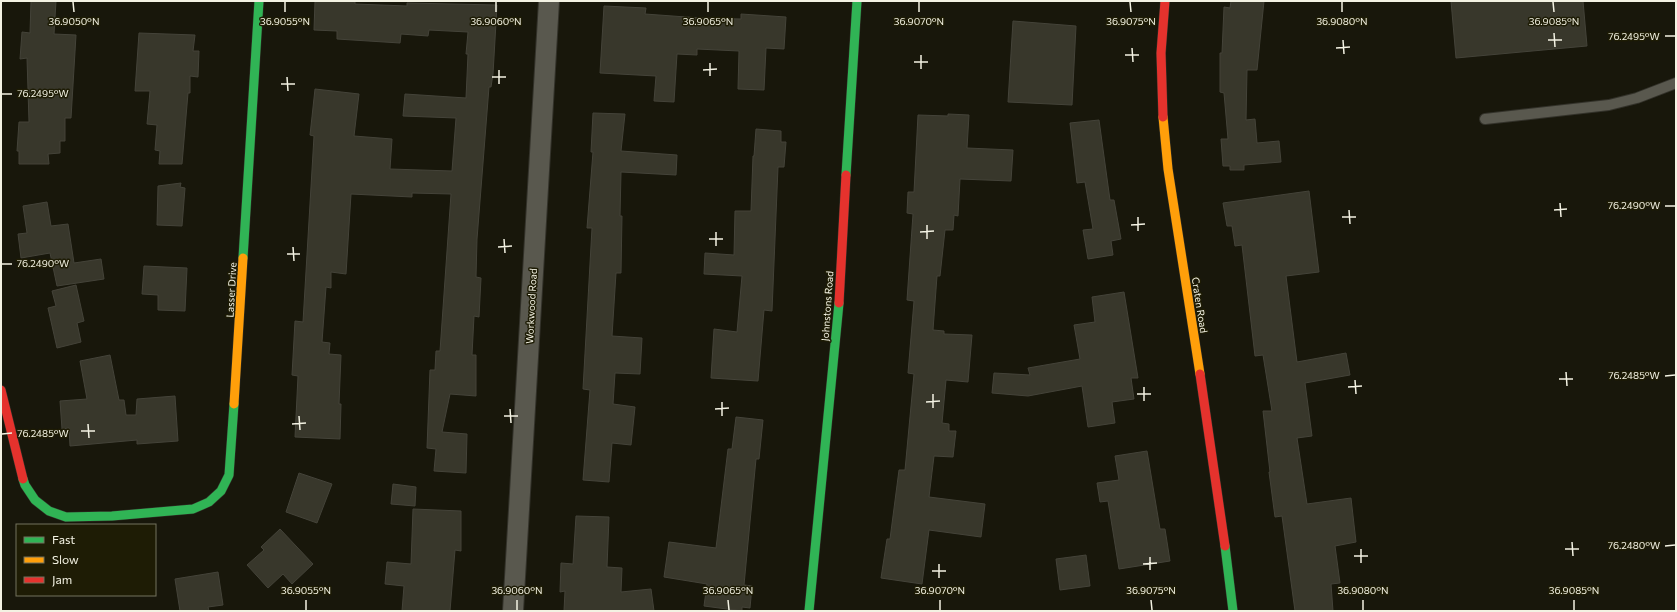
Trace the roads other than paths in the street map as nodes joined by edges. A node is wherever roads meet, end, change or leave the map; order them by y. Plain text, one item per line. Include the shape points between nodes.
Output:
1 (259, 1) edge
2 (549, 1) edge
3 (857, 1) edge
4 (1164, 1) edge
5 (1676, 83) edge
6 (1485, 119) dead end
7 (1, 390) edge
8 (513, 611) edge
9 (809, 611) edge
10 (1233, 611) edge

1 - 7 street, Lasser Drive via 228,475 221,491 209,502 193,509 66,517 49,511 35,500 25,485
2 - 8 street, Workwood Road
3 - 9 street, Johnstons Road via 838,313
4 - 10 street, Craten Road via 1162,105 1168,169 1217,484
5 - 6 lane via 1637,98 1609,105

